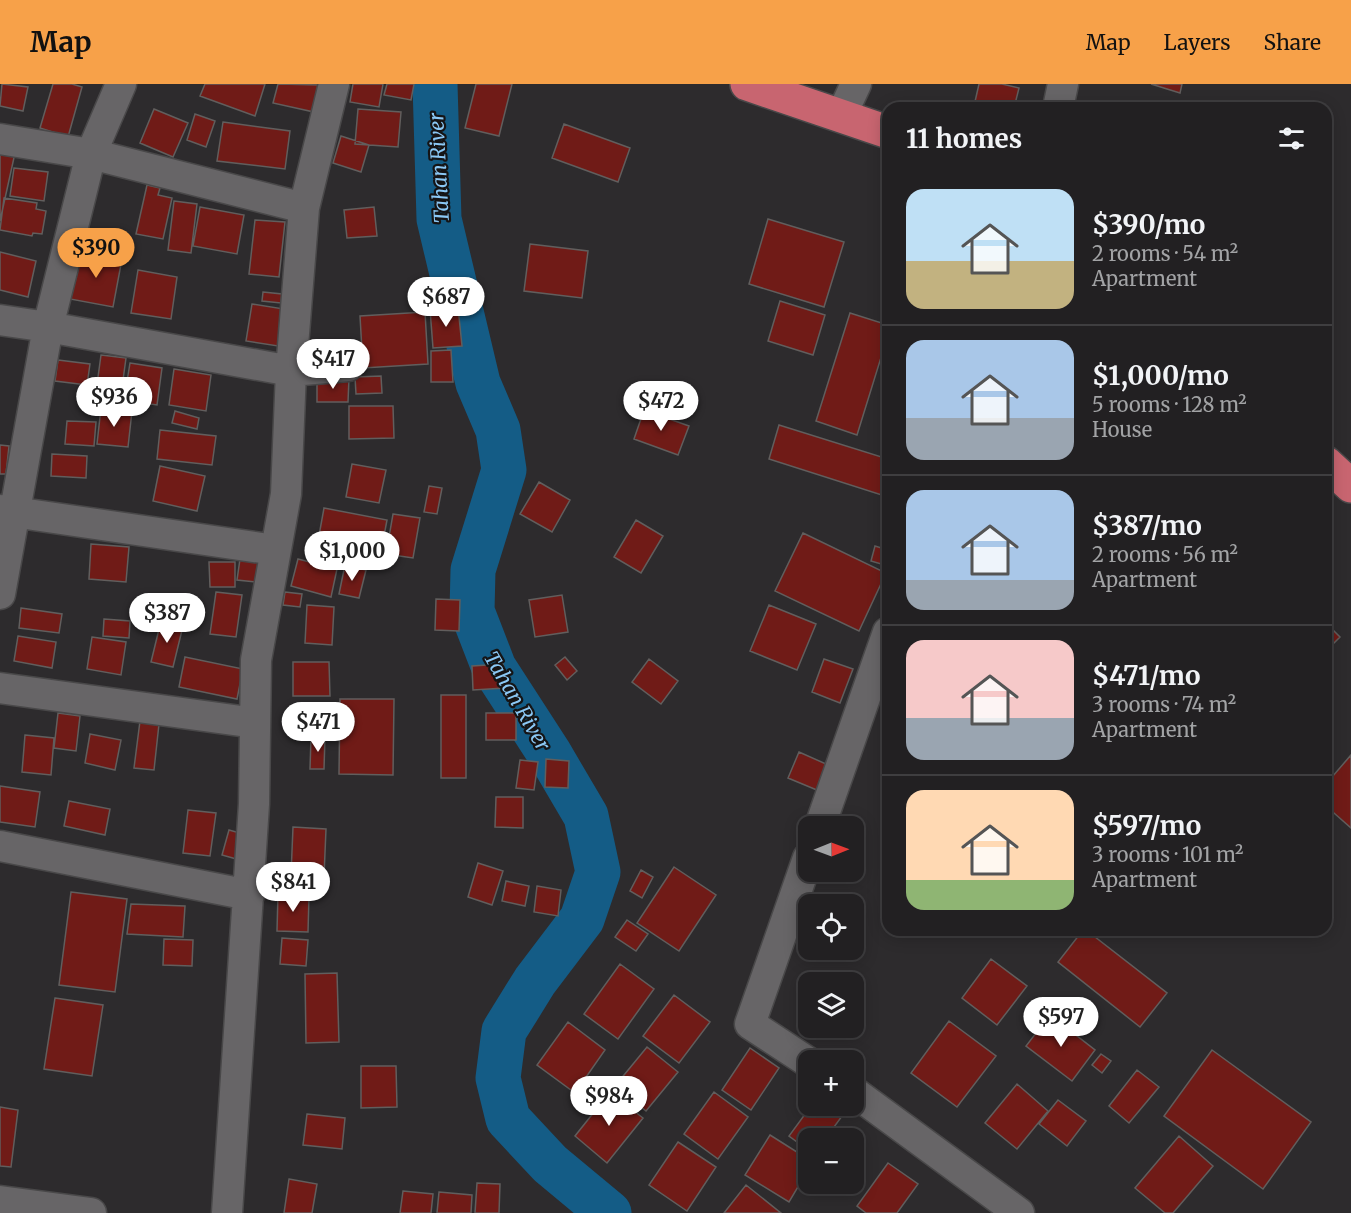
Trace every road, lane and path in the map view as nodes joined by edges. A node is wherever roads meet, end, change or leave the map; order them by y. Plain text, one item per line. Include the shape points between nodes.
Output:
1 (121, 84) edge
2 (334, 84) edge
3 (747, 84) edge
4 (856, 84) edge
5 (1063, 84) edge
6 (1059, 102) edge
7 (841, 116) junction
8 (882, 130) edge
9 (0, 139) edge
10 (91, 154) junction
11 (304, 208) junction
12 (0, 320) edge
13 (48, 327) junction
14 (348, 366) dead end
15 (291, 371) junction
16 (1332, 469) edge
17 (1351, 486) edge
18 (7, 511) edge
19 (275, 550) junction
20 (0, 594) edge
21 (882, 649) edge
22 (0, 688) edge
23 (255, 723) junction
24 (824, 816) edge
25 (0, 846) edge
26 (800, 882) edge
27 (249, 895) junction
28 (798, 1055) edge
29 (864, 1099) edge
30 (0, 1202) edge
31 (91, 1213) edge
32 (227, 1213) edge
33 (1019, 1213) edge

1 - 10 street
2 - 11 street
3 - 7 highway
4 - 7 street
5 - 6 street
7 - 8 highway
9 - 10 street
10 - 11 street
10 - 13 street
11 - 15 street
12 - 13 street
13 - 15 street
13 - 18 street
14 - 15 street
15 - 19 street via 286,494
16 - 17 highway
18 - 19 street
18 - 20 street
19 - 23 street via 256,660
21 - 24 street
22 - 23 street
23 - 27 street
25 - 27 street
26 - 28 street via 750,1024
27 - 32 street
29 - 33 street
30 - 31 street

